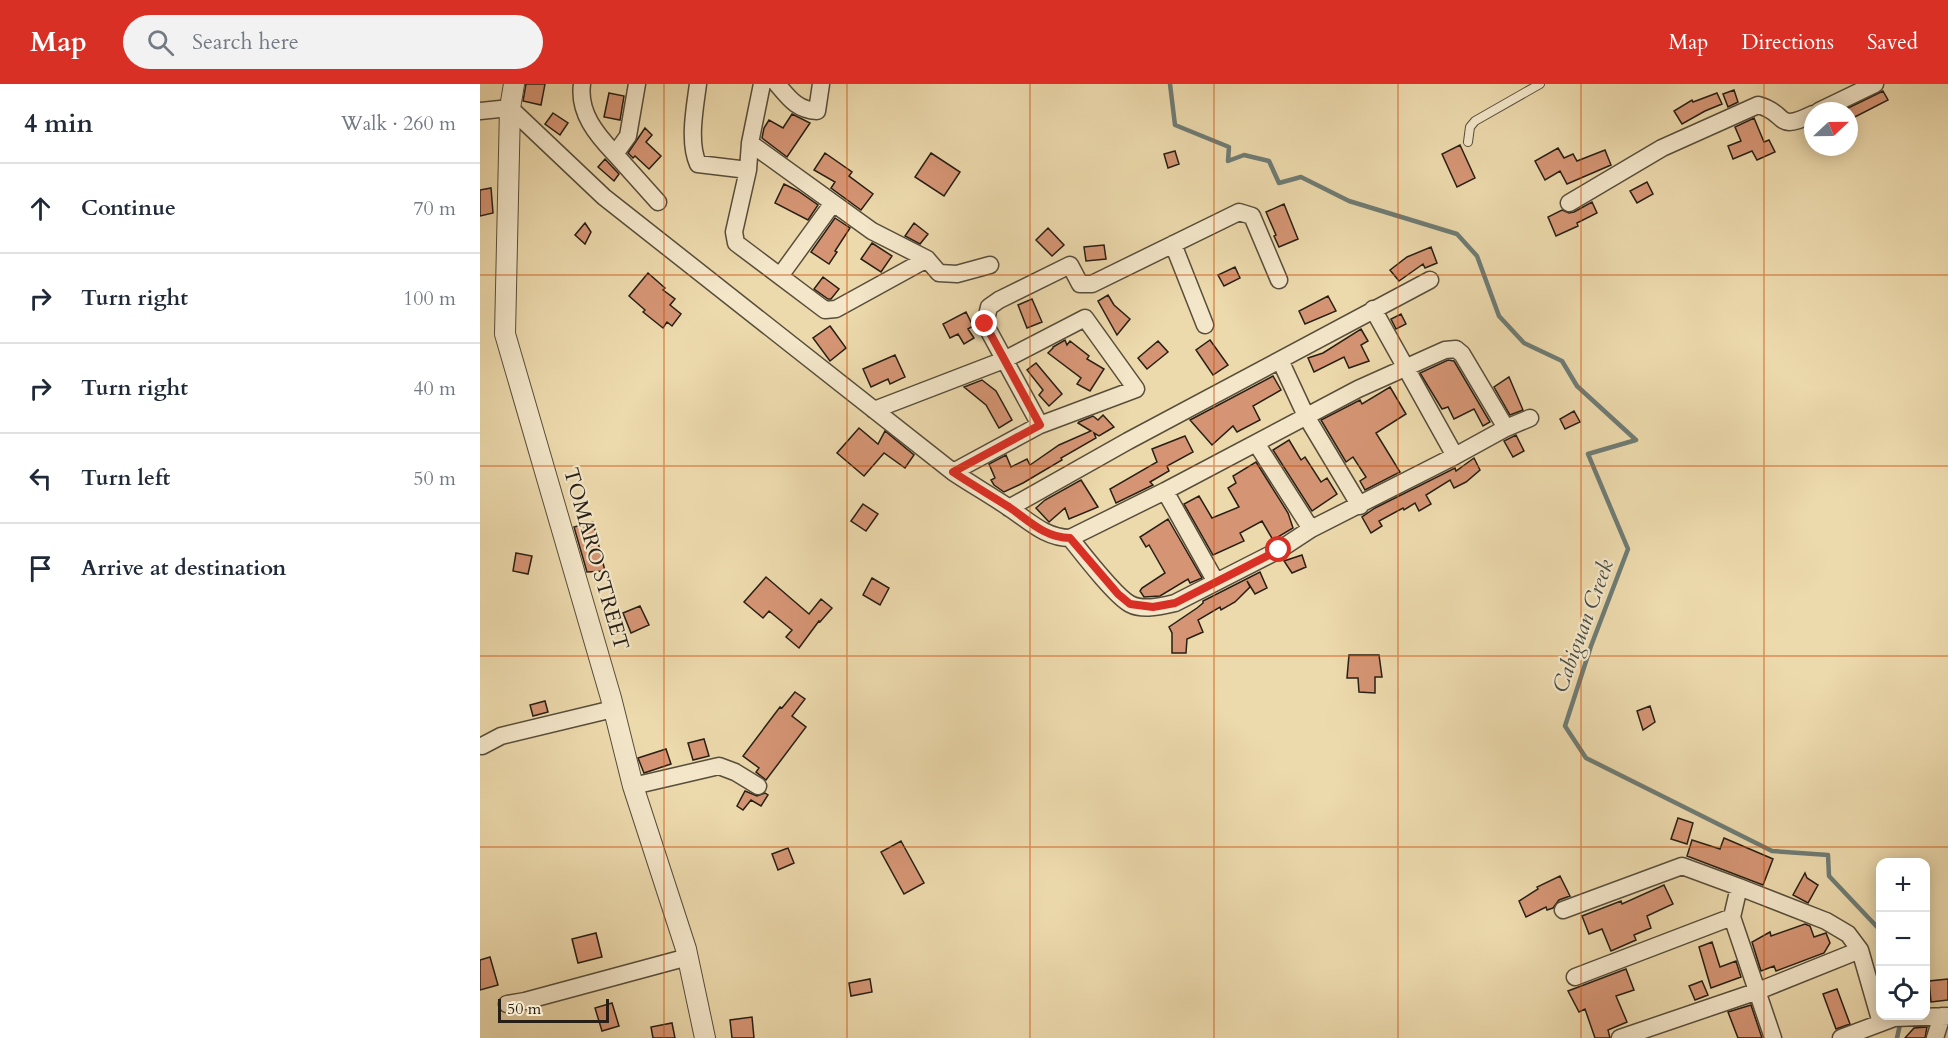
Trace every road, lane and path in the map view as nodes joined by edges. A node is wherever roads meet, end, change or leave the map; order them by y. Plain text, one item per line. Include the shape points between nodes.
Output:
1 (514, 84) edge
2 (582, 84) edge
3 (637, 84) edge
4 (698, 84) edge
5 (762, 84) edge
6 (777, 84) edge
7 (821, 84) edge
8 (1540, 84) edge
9 (1875, 84) edge
10 (1838, 102) edge
11 (510, 108) junction
12 (480, 111) edge
13 (1804, 118) edge
14 (1468, 141) dead end
15 (750, 143) junction
16 (615, 154) junction
17 (748, 170) junction
18 (658, 202) dead end
19 (833, 202) junction
20 (1569, 203) dead end
21 (1173, 244) junction
22 (927, 259) junction
23 (990, 265) dead end
24 (780, 276) junction
25 (1279, 280) dead end
26 (1430, 280) dead end
27 (1373, 309) junction
28 (1205, 325) dead end
29 (1004, 360) junction
30 (1280, 360) junction
31 (1405, 369) junction
32 (874, 410) junction
33 (1306, 416) junction
34 (1530, 418) dead end
35 (1040, 425) junction
36 (1506, 428) junction
37 (1256, 443) junction
38 (1455, 456) junction
39 (953, 472) junction
40 (1165, 491) junction
41 (1360, 506) junction
42 (1010, 508) junction
43 (1311, 530) junction
44 (1070, 538) junction
45 (1216, 582) junction
46 (613, 709) junction
47 (482, 746) dead end
48 (633, 786) junction
49 (758, 786) dead end
50 (1739, 887) junction
51 (1563, 909) dead end
52 (1732, 917) junction
53 (1860, 951) junction
54 (688, 957) junction
55 (1575, 977) dead end
56 (1758, 991) junction
57 (507, 1004) dead end
58 (1945, 1016) edge
59 (1892, 1020) edge
60 (1887, 1021) junction
61 (705, 1038) edge
62 (1620, 1038) edge
63 (1773, 1038) edge
64 (1841, 1038) edge
65 (1935, 1038) edge

1 - 11 street, TOMARO STREET
2 - 16 street via 587,118
3 - 16 street via 628,136
4 - 17 street via 693,118 698,164
5 - 15 street
6 - 7 street via 792,102 817,111
8 - 14 lane via 1475,121
9 - 10 street
11 - 12 street
11 - 32 street via 604,197
11 - 46 street, TOMARO STREET via 506,334
13 - 20 street via 1790,123 1768,107 1758,105 1662,148
15 - 17 street
15 - 19 street
16 - 18 street
17 - 24 street via 734,239
19 - 22 street via 872,231
19 - 24 street
21 - 25 street via 1239,212 1252,216
21 - 28 street
21 - 29 street via 1092,284 1080,284 1070,265 999,300 989,307 985,324
22 - 23 street via 939,273 948,275
22 - 24 street via 830,311
26 - 27 street
27 - 30 street
27 - 31 street
29 - 32 street
29 - 35 street
29 - 35 street via 1085,318 1136,388
30 - 33 street
30 - 42 street
31 - 33 street
31 - 36 street via 1445,350 1458,351
31 - 38 street
32 - 39 street
33 - 37 street
33 - 41 street
34 - 36 street
35 - 39 street
36 - 38 street
37 - 40 street
37 - 43 street
38 - 41 street
39 - 42 street
40 - 44 street
40 - 45 street
41 - 43 street
42 - 44 street via 1049,534
43 - 45 street
44 - 45 street via 1130,604 1153,607 1175,603
46 - 47 street via 501,736
46 - 48 street, TOMARO STREET
48 - 49 street via 719,766
48 - 54 street, TOMARO STREET
50 - 51 street via 1682,866
50 - 52 street
50 - 53 street via 1826,921 1848,934
52 - 55 street
52 - 56 street
53 - 56 street
53 - 60 street
54 - 57 street
54 - 61 street, TOMARO STREET
56 - 62 street
56 - 63 street
58 - 65 street
59 - 60 street
60 - 64 street

